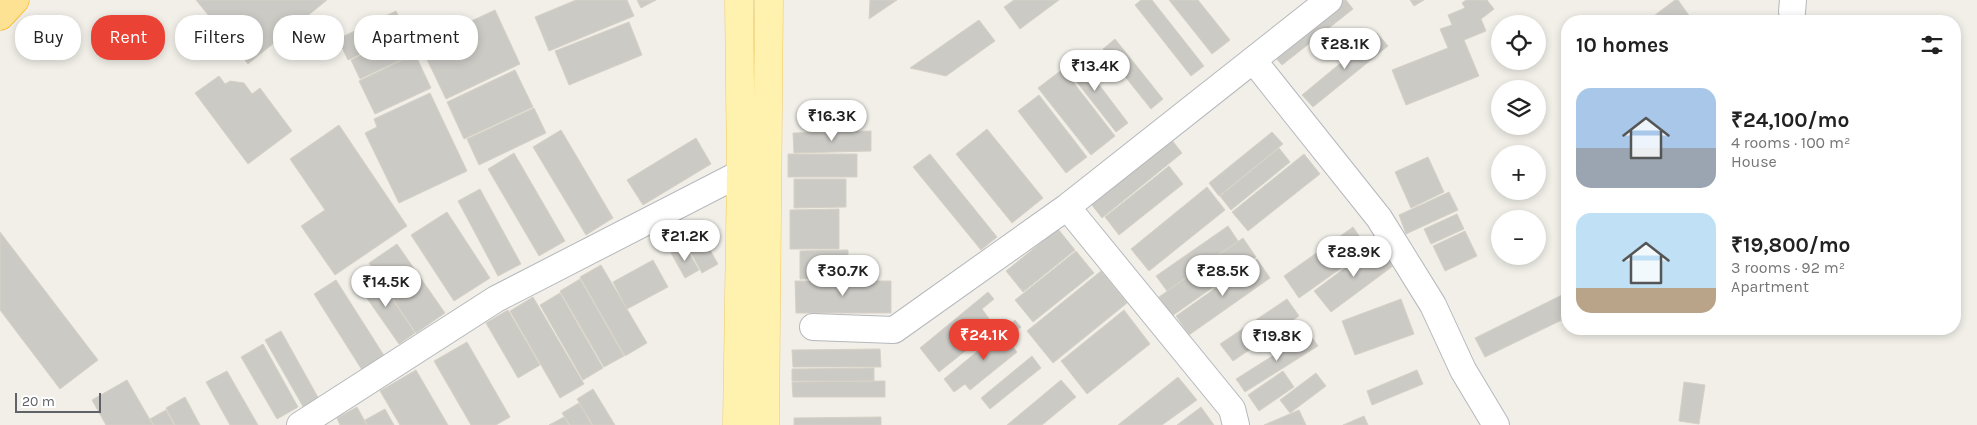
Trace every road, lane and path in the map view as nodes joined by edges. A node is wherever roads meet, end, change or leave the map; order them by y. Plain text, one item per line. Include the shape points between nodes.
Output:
1 (16, 0) edge
2 (739, 0) edge
3 (769, 0) edge
4 (1329, 0) edge
5 (0, 16) edge
6 (1253, 60) junction
7 (742, 173) junction
8 (1067, 207) junction
9 (812, 327) dead end
10 (300, 425) edge
11 (737, 425) edge
12 (765, 425) edge
13 (1236, 425) edge
14 (1496, 425) edge

1 - 5 highway
2 - 7 main road
3 - 12 main road
4 - 6 street
6 - 8 street
6 - 14 street via 1378,218 1433,305 1462,370
7 - 10 street via 496,299
7 - 11 main road
8 - 9 street via 894,330
8 - 13 street via 1232,410

